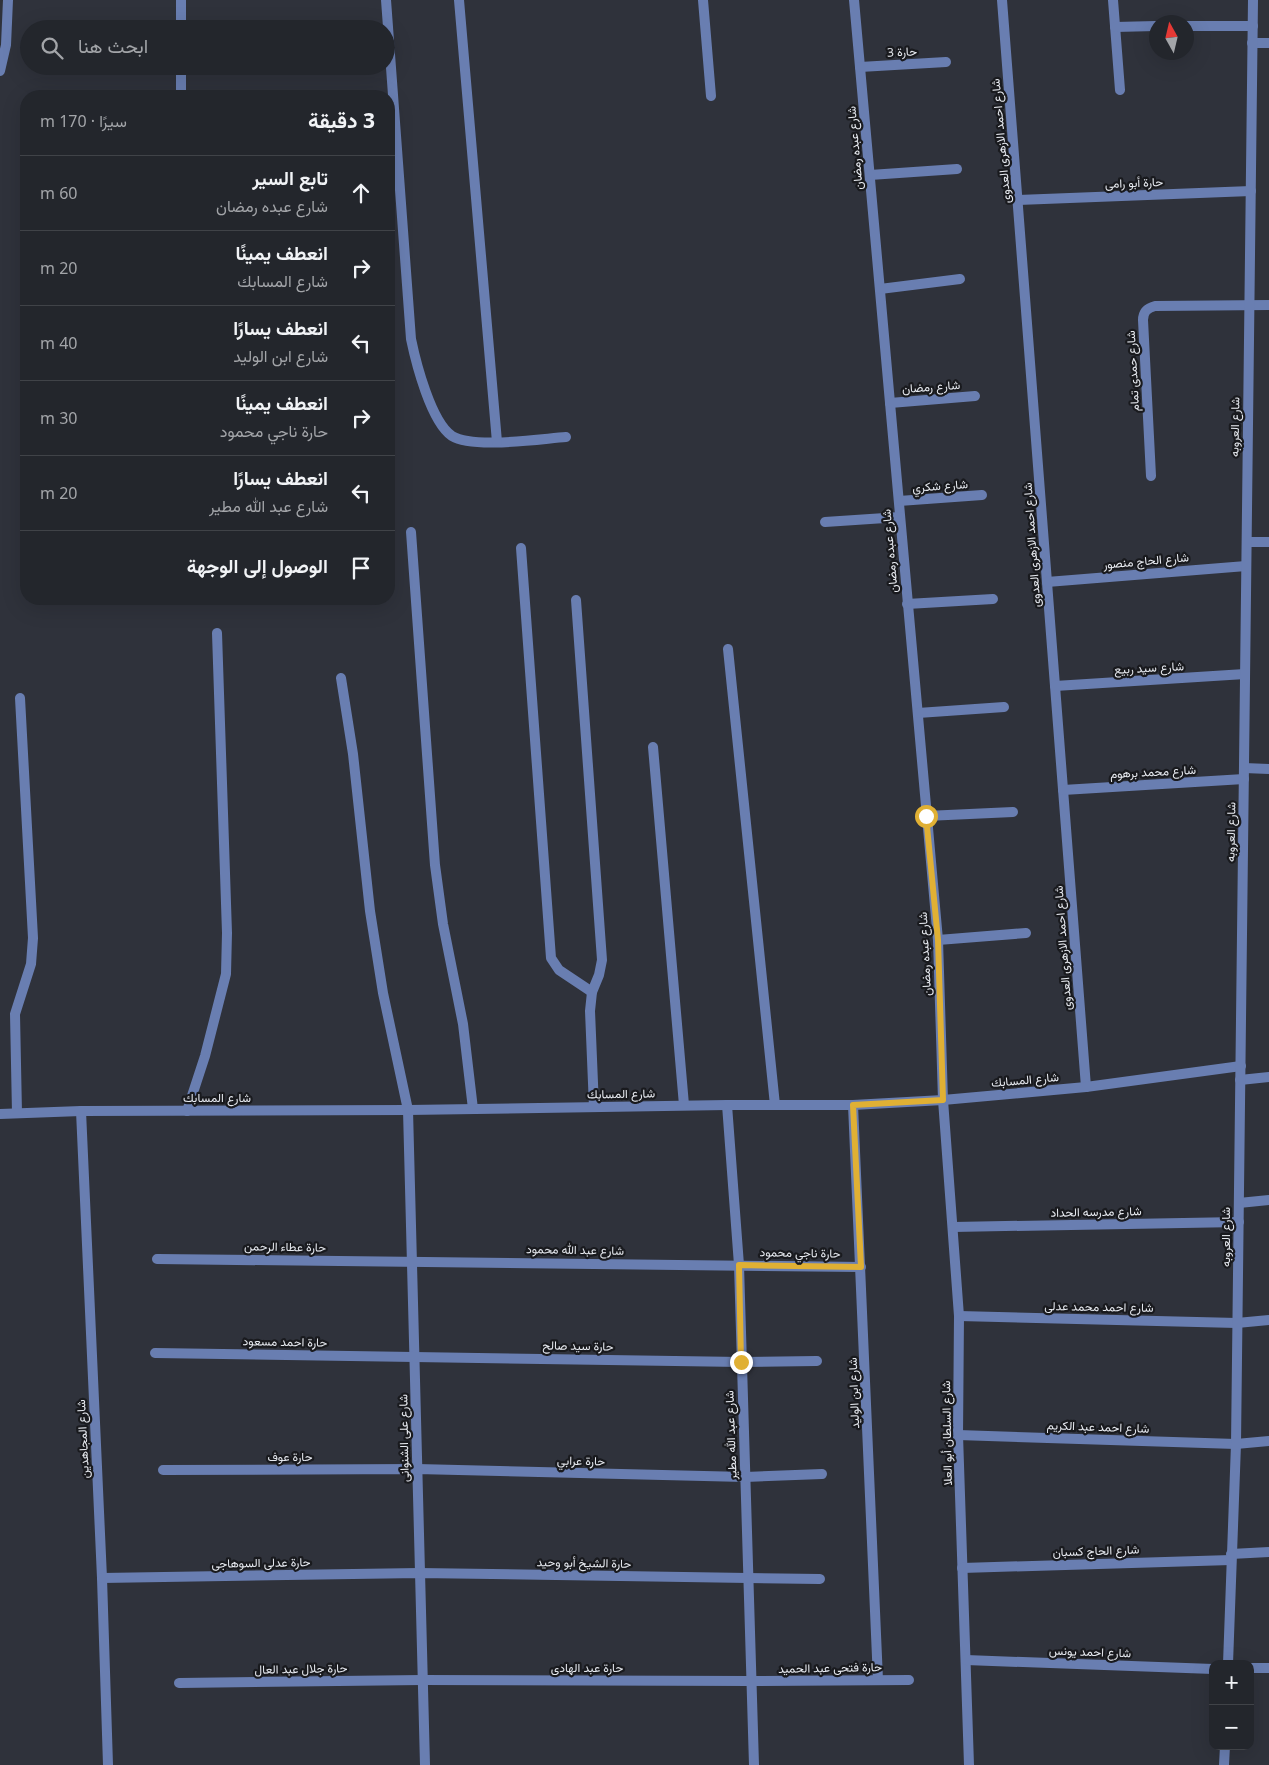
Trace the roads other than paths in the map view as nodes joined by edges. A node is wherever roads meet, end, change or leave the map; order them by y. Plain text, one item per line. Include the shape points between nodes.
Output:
1 (8, 0) edge
2 (181, 0) edge
3 (386, 0) edge
4 (459, 0) edge
5 (703, 0) edge
6 (854, 0) edge
7 (1002, 0) edge
8 (1113, 0) edge
9 (1253, 0) edge
10 (181, 20) edge
11 (387, 20) edge
12 (1149, 26) edge
13 (1194, 26) edge
14 (1252, 26) junction
15 (1115, 27) junction
16 (1252, 43) junction
17 (1269, 43) edge
18 (946, 62) dead end
19 (860, 67) junction
20 (0, 71) edge
21 (181, 75) edge
22 (392, 75) edge
23 (181, 90) edge
24 (393, 90) edge
25 (1120, 90) dead end
26 (711, 96) dead end
27 (395, 122) edge
28 (957, 169) dead end
29 (870, 175) junction
30 (1251, 191) junction
31 (1018, 200) junction
32 (960, 279) dead end
33 (880, 289) junction
34 (1249, 305) junction
35 (1269, 305) edge
36 (975, 396) dead end
37 (890, 402) junction
38 (566, 437) dead end
39 (497, 442) junction
40 (1151, 476) dead end
41 (982, 495) dead end
42 (899, 501) junction
43 (900, 517) junction
44 (825, 522) dead end
45 (411, 532) dead end
46 (1246, 542) junction
47 (1269, 542) edge
48 (522, 548) dead end
49 (1246, 566) junction
50 (1047, 582) junction
51 (993, 599) dead end
52 (576, 600) dead end
53 (908, 604) junction
54 (217, 633) dead end
55 (728, 649) dead end
56 (1245, 674) junction
57 (341, 678) dead end
58 (1055, 686) junction
59 (20, 698) dead end
60 (1004, 707) dead end
61 (918, 713) junction
62 (653, 747) dead end
63 (1244, 768) junction
64 (1269, 769) edge
65 (1244, 779) junction
66 (1064, 790) junction
67 (1013, 812) dead end
68 (926, 816) junction
69 (1026, 933) dead end
70 (938, 940) junction
71 (592, 992) junction
72 (1241, 1066) junction
73 (1269, 1077) edge
74 (1240, 1080) junction
75 (1086, 1087) junction
76 (943, 1100) junction
77 (727, 1105) junction
78 (775, 1105) junction
79 (853, 1105) junction
80 (684, 1106) junction
81 (594, 1107) junction
82 (473, 1109) junction
83 (408, 1110) junction
84 (187, 1111) junction
85 (81, 1112) junction
86 (0, 1114) edge
87 (17, 1114) junction
88 (1269, 1200) edge
89 (1238, 1203) junction
90 (1239, 1222) junction
91 (953, 1226) junction
92 (157, 1259) dead end
93 (412, 1261) junction
94 (739, 1265) junction
95 (861, 1267) junction
96 (960, 1316) junction
97 (1269, 1320) edge
98 (1237, 1323) junction
99 (155, 1353) dead end
100 (415, 1356) junction
101 (817, 1361) dead end
102 (741, 1362) junction
103 (958, 1435) junction
104 (1269, 1441) edge
105 (1236, 1444) junction
106 (417, 1469) junction
107 (163, 1470) dead end
108 (822, 1474) dead end
109 (745, 1478) junction
110 (1269, 1552) edge
111 (1231, 1557) junction
112 (962, 1568) junction
113 (419, 1573) junction
114 (102, 1578) junction
115 (748, 1579) junction
116 (820, 1579) dead end
117 (966, 1660) junction
118 (1228, 1660) edge
119 (1254, 1668) edge
120 (1269, 1668) edge
121 (1209, 1669) edge
122 (422, 1680) junction
123 (878, 1680) junction
124 (909, 1680) dead end
125 (751, 1681) junction
126 (179, 1683) dead end
127 (1225, 1750) edge
128 (108, 1765) edge
129 (424, 1765) edge
130 (754, 1765) edge
131 (969, 1765) edge
132 (1224, 1765) edge

1 - 20 street via 6,45
2 - 10 street
3 - 11 street
4 - 39 street
5 - 26 street
6 - 19 street, شارع عبده رمضان
7 - 31 street, شارع احمد الازهرى العدوى
8 - 15 street
9 - 14 street, شارع العروبه
12 - 15 street
13 - 14 street
14 - 16 street, شارع العروبه
15 - 25 street
16 - 17 street
16 - 30 street, شارع العروبه
18 - 19 street, حارة 3
19 - 29 street, شارع عبده رمضان
21 - 23 street
22 - 24 street
27 - 39 street via 411,339 418,370 438,420 452,436 471,442
28 - 29 street
29 - 33 street, شارع عبده رمضان
30 - 31 street, حارة أبو رامى
30 - 34 street, شارع العروبه
31 - 50 street, شارع احمد الازهرى العدوى
32 - 33 street
33 - 37 street, شارع عبده رمضان
34 - 35 street
34 - 40 street, شارع حمدى تمام via 1155,306 1145,312
34 - 46 street, شارع العروبه
36 - 37 street, شارع رمضان
37 - 42 street, شارع عبده رمضان
38 - 39 street
41 - 42 street, شارع شكري
42 - 43 street, شارع عبده رمضان
43 - 44 street
43 - 53 street, شارع عبده رمضان
45 - 82 street via 435,866 463,1024
46 - 47 street
46 - 49 street, شارع العروبه
48 - 71 street via 551,958 559,970
49 - 50 street, شارع الحاج منصور
49 - 56 street, شارع العروبه
50 - 58 street, شارع احمد الازهرى العدوى
51 - 53 street
52 - 71 street via 602,960
53 - 61 street, شارع عبده رمضان
54 - 84 street via 226,974
55 - 78 street
56 - 58 street, شارع سيد ربيع
56 - 63 street, شارع العروبه
57 - 83 street, شارع على الشنوانى via 353,754 370,911 383,993
58 - 66 street, شارع احمد الازهرى العدوى
59 - 87 street via 33,938 30,964 15,1014
60 - 61 street
61 - 68 street, شارع عبده رمضان
62 - 80 street
63 - 64 street
63 - 65 street, شارع العروبه
65 - 66 street, شارع محمد برهوم
65 - 72 street, شارع العروبه
66 - 75 street, شارع احمد الازهرى العدوى
67 - 68 street
68 - 70 street, شارع عبده رمضان
69 - 70 street
70 - 76 street, شارع عبده رمضان
71 - 81 street
72 - 74 street, شارع العروبه
72 - 75 street, شارع المسابك
73 - 74 street
74 - 89 street, شارع العروبه
75 - 76 street, شارع المسابك
76 - 79 street, شارع المسابك
76 - 91 street, شارع السلطان أبو العلا
77 - 78 street, شارع المسابك
77 - 80 street, شارع المسابك
77 - 94 street, شارع عبد الله مطير
78 - 79 street, شارع المسابك
79 - 95 street, شارع ابن الوليد
80 - 81 street, شارع المسابك
81 - 82 street, شارع المسابك
82 - 83 street, شارع المسابك
83 - 84 street, شارع المسابك
83 - 93 street, شارع على الشنوانى
84 - 85 street, شارع المسابك
85 - 87 street, شارع المسابك
85 - 114 street, شارع المجاهدين
86 - 87 street, شارع المسابك
88 - 89 street
89 - 90 street, شارع العروبه
90 - 91 street, شارع مدرسه الحداد
90 - 98 street, شارع العروبه
91 - 96 street, شارع السلطان أبو العلا
92 - 93 street, حارة عطاء الرحمن
93 - 94 street, شارع عبد الله محمود
93 - 100 street, شارع على الشنوانى
94 - 95 street, حارة ناجي محمود
94 - 102 street, شارع عبد الله مطير
95 - 123 street, شارع ابن الوليد
96 - 98 street, شارع احمد محمد عدلى
96 - 103 street, شارع السلطان أبو العلا
97 - 98 street, شارع احمد محمد عدلى
98 - 105 street, شارع العروبه
99 - 100 street, حارة احمد مسعود
100 - 102 street, حارة سيد صالح
100 - 106 street, شارع على الشنوانى
101 - 102 street, حارة سيد صالح
102 - 109 street, شارع عبد الله مطير
103 - 105 street, شارع احمد عبد الكريم
103 - 112 street, شارع السلطان أبو العلا
104 - 105 street, شارع احمد عبد الكريم
105 - 111 street, شارع العروبه
106 - 107 street, حارة عوف
106 - 109 street, حارة عرابي
106 - 113 street, شارع على الشنوانى
108 - 109 street, حارة عرابي
109 - 115 street, شارع عبد الله مطير
110 - 111 street, شارع الحاج كسبان
111 - 112 street, شارع الحاج كسبان
111 - 118 street, شارع العروبه
112 - 117 street, شارع السلطان أبو العلا
113 - 114 street, حارة عدلى السوهاجى
113 - 115 street, حارة الشيخ أبو وحيد
113 - 122 street, شارع على الشنوانى
114 - 128 street, شارع المجاهدين
115 - 116 street, حارة الشيخ أبو وحيد
115 - 125 street, شارع عبد الله مطير
117 - 121 street, شارع احمد يونس
117 - 131 street, شارع السلطان أبو العلا
119 - 120 street
122 - 125 street, حارة عبد الهادى
122 - 126 street, حارة جلال عبد العال
122 - 129 street, شارع على الشنوانى
123 - 124 street, حارة فتحى عبد الحميد
123 - 125 street, حارة فتحى عبد الحميد
125 - 130 street, شارع عبد الله مطير
127 - 132 street

